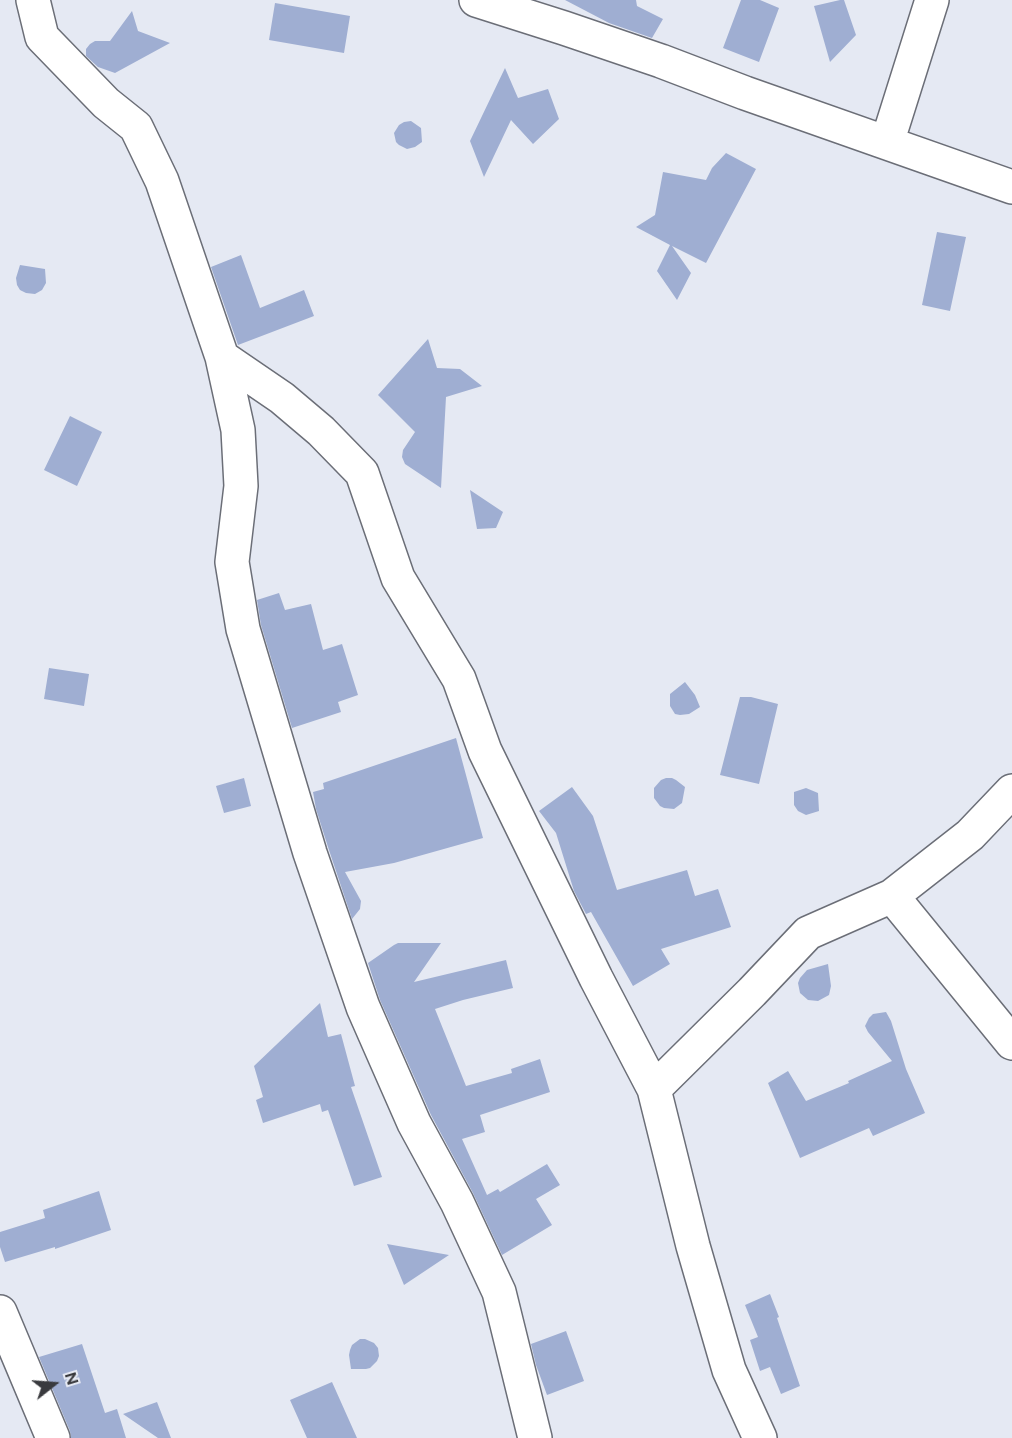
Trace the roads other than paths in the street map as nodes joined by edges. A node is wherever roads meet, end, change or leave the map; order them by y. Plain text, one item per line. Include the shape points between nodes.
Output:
1 (33, 0) edge
2 (477, 0) edge
3 (932, 0) edge
4 (887, 143) junction
5 (1012, 187) edge
6 (222, 357) junction
7 (1012, 790) edge
8 (892, 896) junction
9 (1012, 1043) edge
10 (654, 1089) junction
11 (0, 1312) edge
12 (53, 1438) edge
13 (535, 1438) edge
14 (760, 1438) edge

1 - 6 street via 42,37 106,103 136,127 162,181
2 - 4 street
3 - 4 street
4 - 5 street
6 - 10 street via 282,398 362,473 398,578 459,679 485,751
6 - 13 street via 238,430 241,486 232,562 243,629 310,854 363,1007 414,1123 499,1292
7 - 8 street via 970,835
8 - 9 street
8 - 10 street via 808,933
10 - 14 street via 729,1370
11 - 12 street

